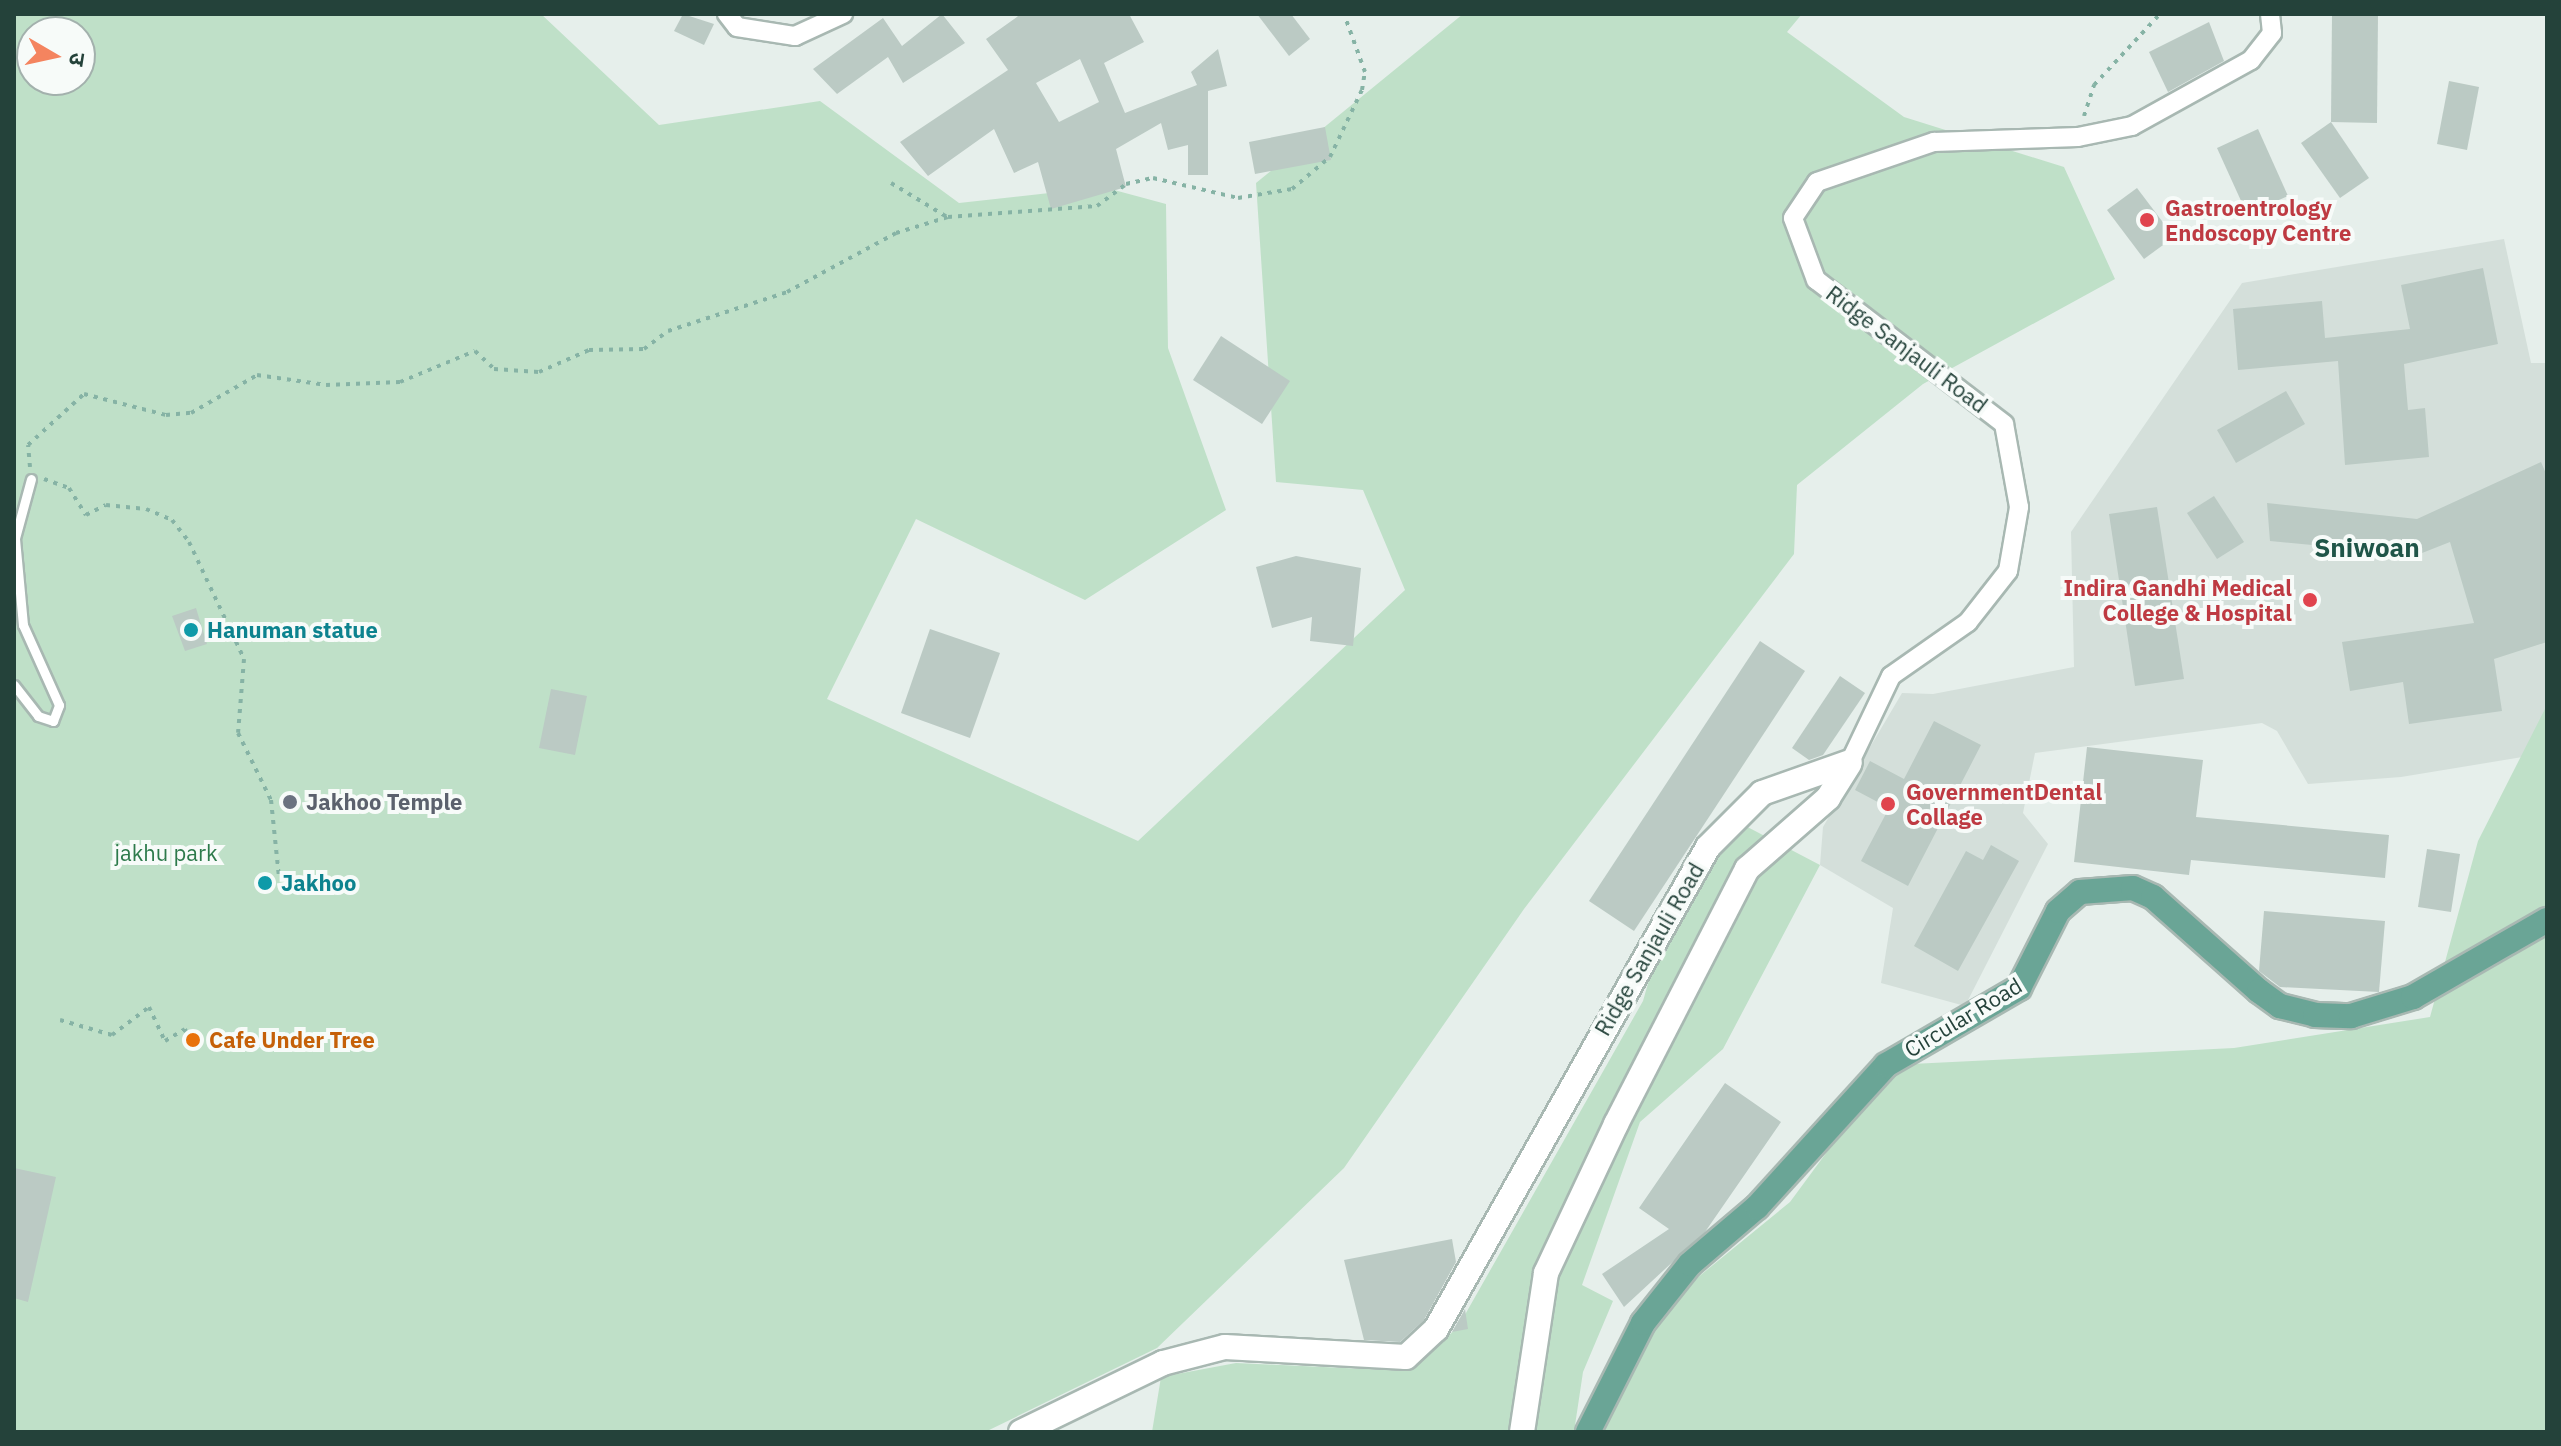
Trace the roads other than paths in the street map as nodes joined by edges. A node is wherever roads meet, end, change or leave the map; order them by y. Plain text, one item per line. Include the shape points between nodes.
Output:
1 (727, 14) edge
2 (843, 14) edge
3 (2270, 14) edge
4 (31, 479) road end
5 (14, 685) edge
6 (1850, 762) junction
7 (2547, 920) edge
8 (1021, 1432) edge
9 (1522, 1432) edge
10 (1588, 1432) edge

1 - 2 street via 737,27 795,36
3 - 6 street, Ridge Sanjauli Road via 2272,33 2251,60 2132,126 2078,137 1934,142 1817,182 1793,218 1816,280 2004,424 2019,507 2008,571 1968,622 1891,676
4 - 5 lane via 15,538 23,625 59,705 53,721 38,716
6 - 8 street, Ridge Sanjauli Road via 1762,793 1708,847 1436,1329 1406,1357 1225,1347 1163,1363
6 - 9 street via 1828,798 1747,869 1616,1124 1546,1273
7 - 10 main road, Circular Road via 2413,997 2351,1016 2315,1015 2280,1006 2153,897 2133,888 2080,892 2058,911 2019,988 1886,1065 1757,1207 1690,1264 1643,1323

